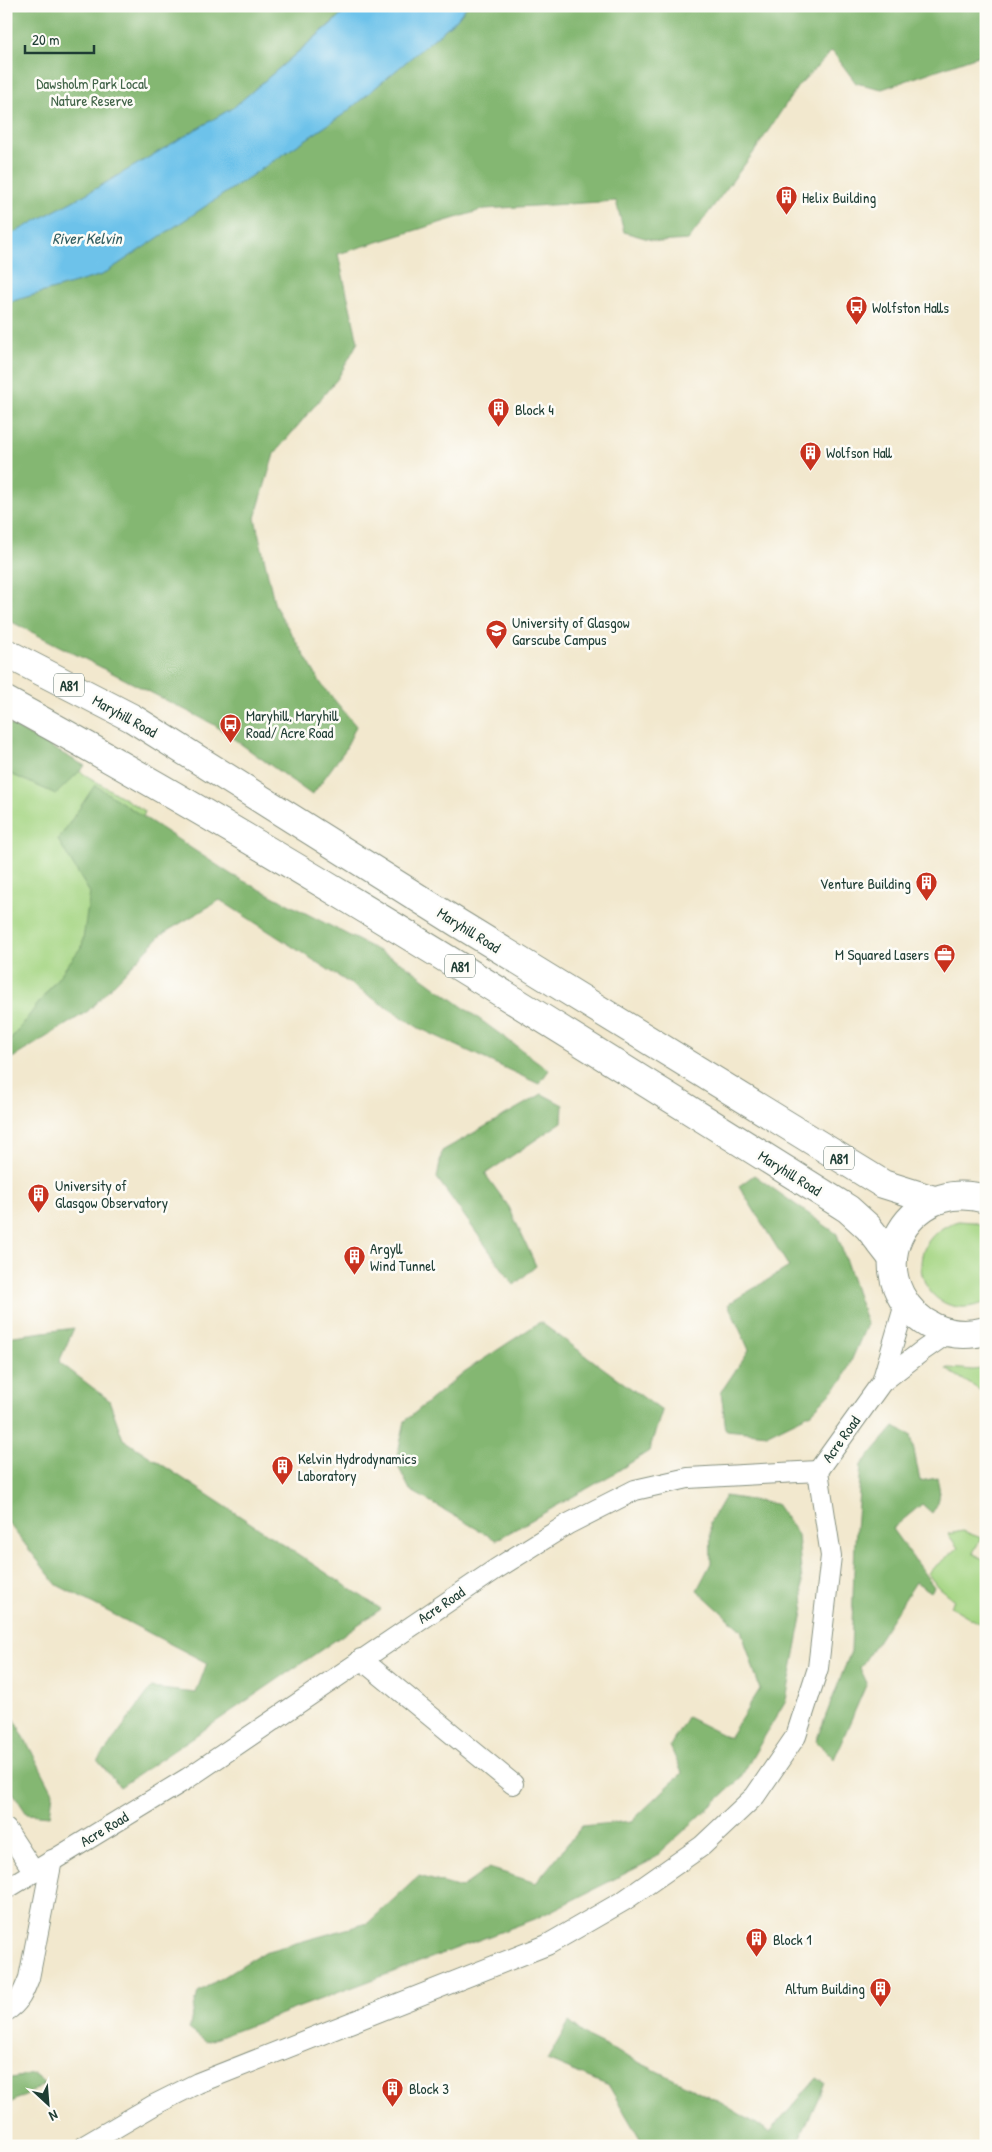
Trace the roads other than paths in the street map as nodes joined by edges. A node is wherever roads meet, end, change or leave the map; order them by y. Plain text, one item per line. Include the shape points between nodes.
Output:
1 (6, 653) edge
2 (6, 701) edge
3 (986, 1199) edge
4 (934, 1200) junction
5 (893, 1259) junction
6 (905, 1304) junction
7 (986, 1331) edge
8 (948, 1334) junction
9 (882, 1382) junction
10 (818, 1471) junction
11 (361, 1659) junction
12 (514, 1784) dead end
13 (6, 1829) edge
14 (52, 1860) junction
15 (34, 1872) junction
16 (6, 1889) edge
17 (6, 2011) edge
18 (84, 2146) edge

1 - 4 main road, Maryhill Road / A81 via 132,718 458,924 883,1184
2 - 5 main road, Maryhill Road / A81 via 103,754 434,950 848,1209 868,1227
3 - 4 main road, A81 via 953,1195
4 - 5 main road, A81 via 914,1215 899,1235
5 - 6 main road, A81 via 897,1290
6 - 8 main road, A81 via 916,1318
6 - 9 street, Acre Road
7 - 8 main road, A81
8 - 9 street, Acre Road
9 - 10 street, Acre Road
10 - 11 street, Acre Road via 688,1478 635,1490 552,1534
10 - 18 street via 831,1556 818,1668 796,1736 756,1796 702,1846 625,1900 547,1945 198,2083
11 - 12 street
11 - 14 street, Acre Road via 188,1778
13 - 15 street
14 - 15 street, Acre Road
14 - 17 street via 29,1978 24,1993
15 - 16 street, Acre Road

